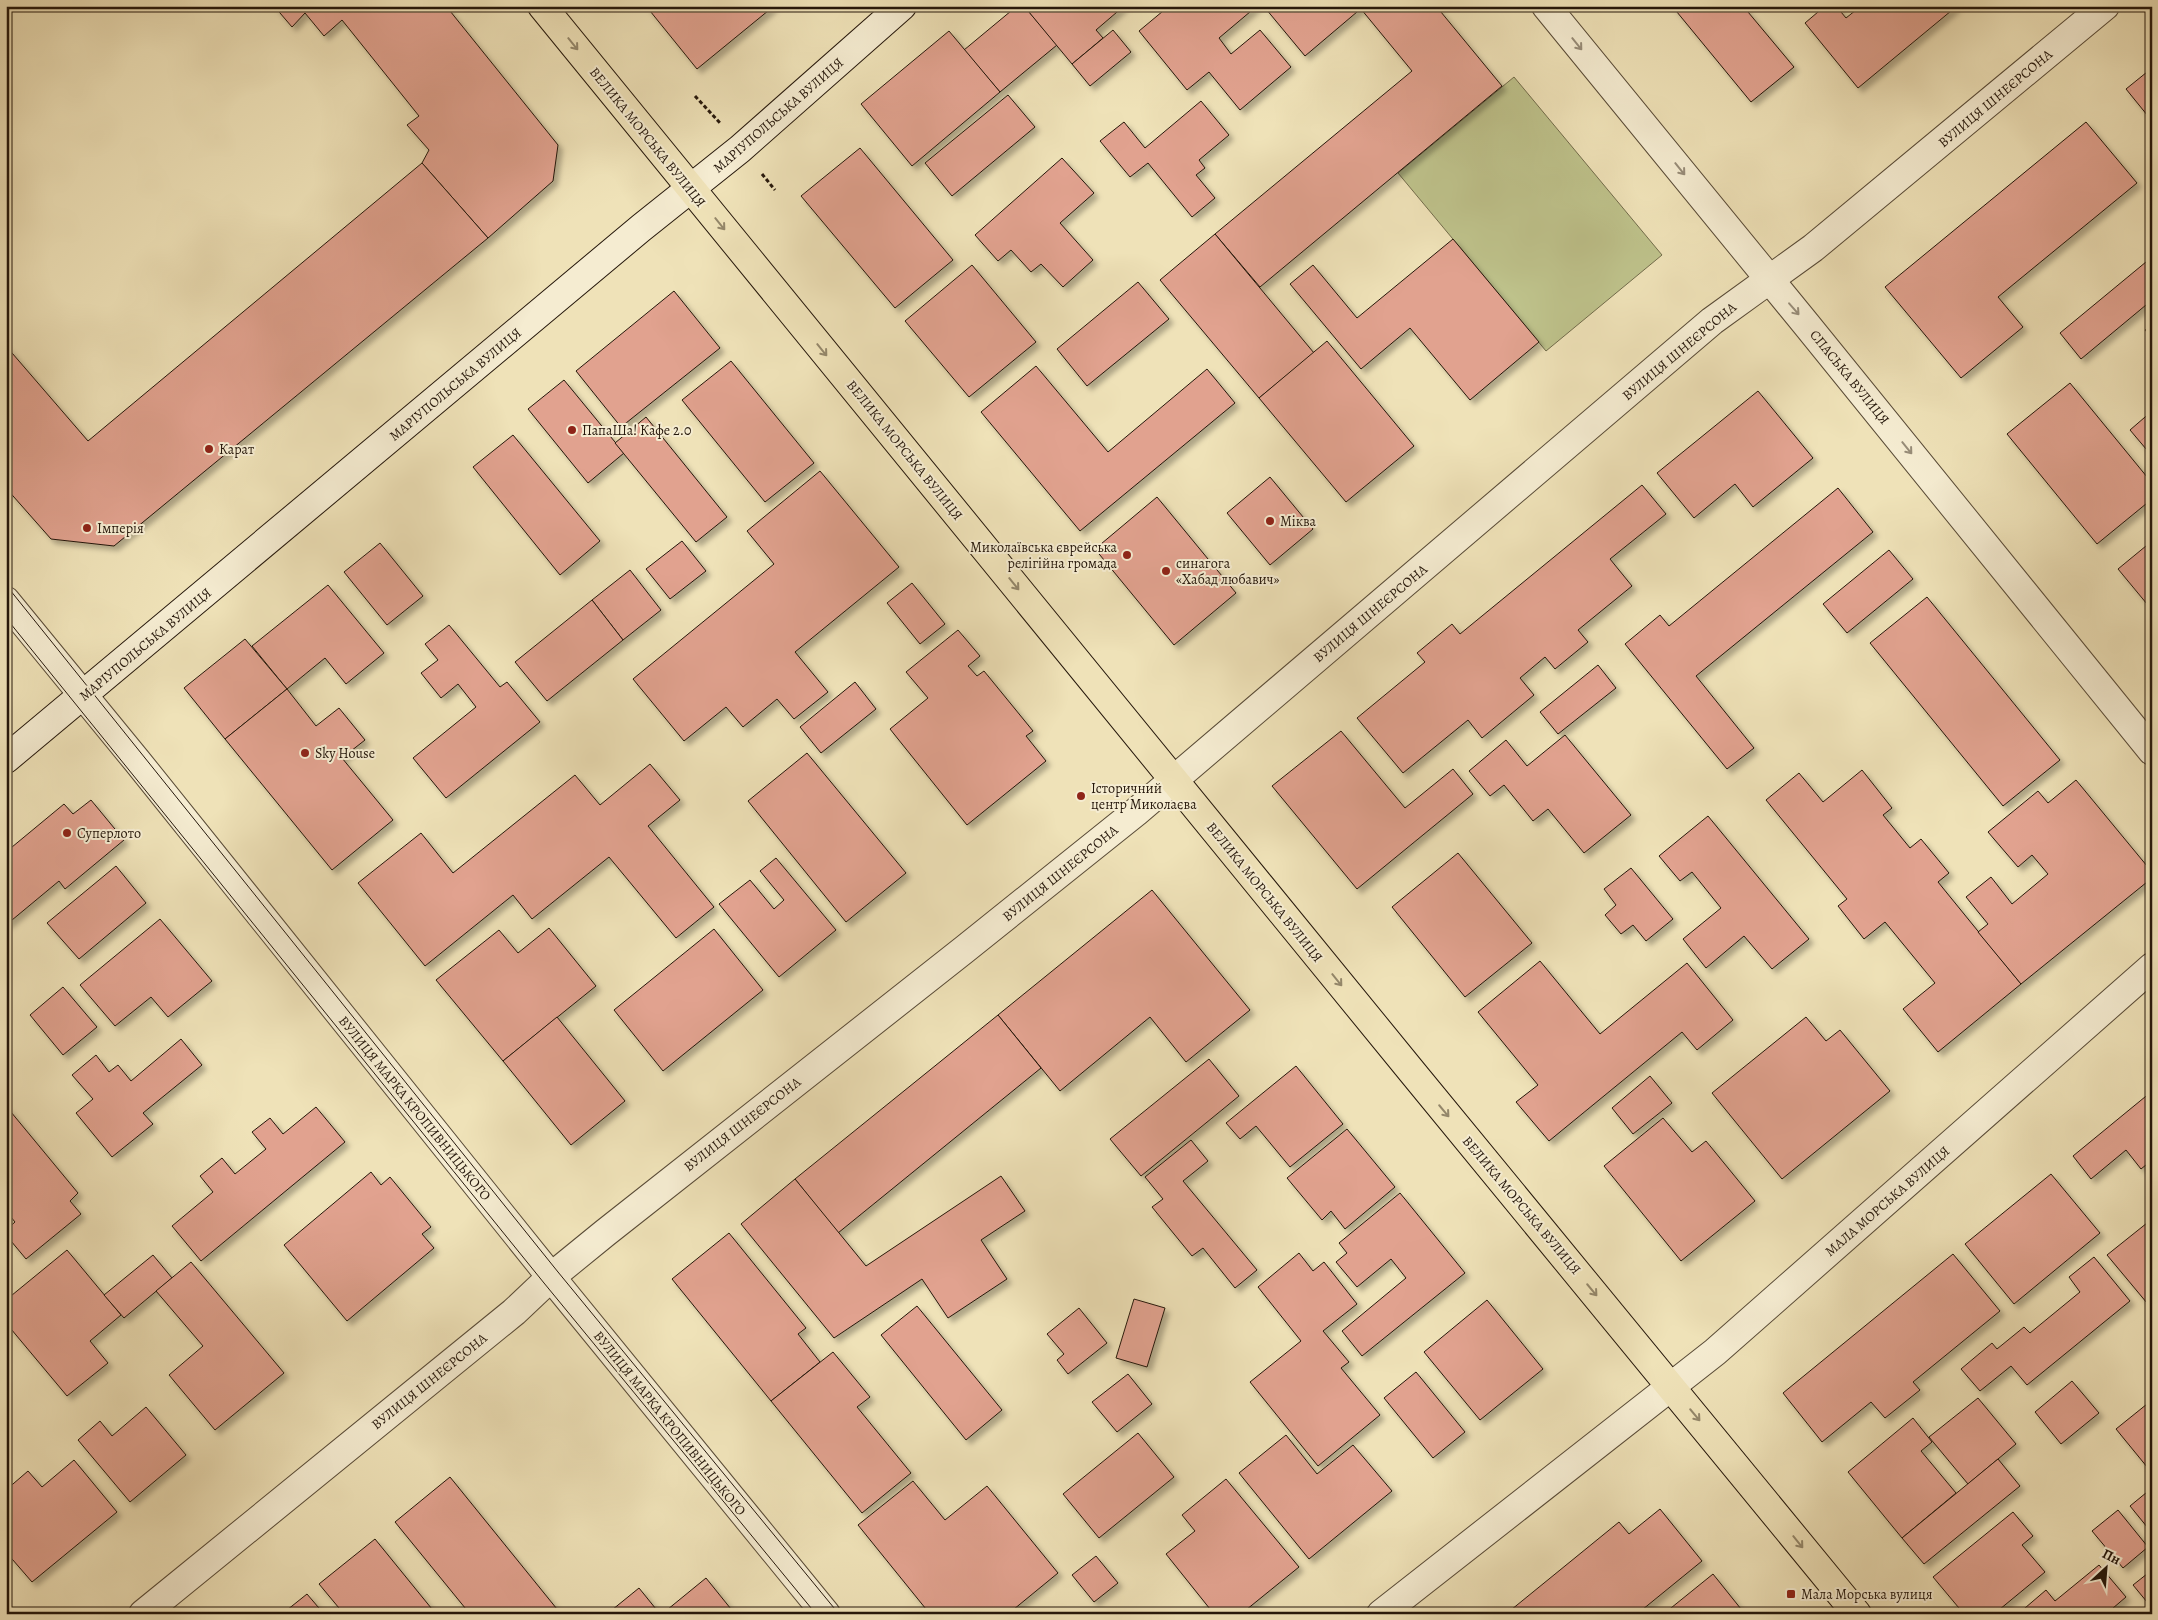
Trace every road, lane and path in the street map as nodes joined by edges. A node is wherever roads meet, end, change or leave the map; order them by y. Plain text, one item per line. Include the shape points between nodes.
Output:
1 (542, 6) edge
2 (902, 6) edge
3 (1546, 6) edge
4 (2106, 6) edge
5 (690, 189) junction
6 (1768, 279) junction
7 (6, 601) edge
8 (84, 696) junction
9 (2152, 751) edge
10 (6, 759) edge
11 (1174, 779) junction
12 (2152, 967) edge
13 (551, 1277) junction
14 (1671, 1387) junction
15 (143, 1614) edge
16 (826, 1614) edge
17 (1381, 1614) edge
18 (1857, 1614) edge

1 -> 5 main road, ВЕЛИКА МОРСЬКА ВУЛИЦЯ
2 - 5 street, МАРІУПОЛЬСЬКА ВУЛИЦЯ
3 -> 6 street, СПАСЬКА ВУЛИЦЯ
4 - 6 street, ВУЛИЦЯ ШНЕЄРСОНА via 1813,248
5 - 8 street, МАРІУПОЛЬСЬКА ВУЛИЦЯ
5 -> 11 main road, ВЕЛИКА МОРСЬКА ВУЛИЦЯ
6 -> 9 street, СПАСЬКА ВУЛИЦЯ
6 - 11 street, ВУЛИЦЯ ШНЕЄРСОНА via 1712,321
7 - 8 street, ВУЛИЦЯ МАРКА КРОПИВНИЦЬКОГО
8 - 10 street, МАРІУПОЛЬСЬКА ВУЛИЦЯ
8 - 13 street, ВУЛИЦЯ МАРКА КРОПИВНИЦЬКОГО
11 - 13 street, ВУЛИЦЯ ШНЕЄРСОНА
11 -> 14 main road, ВЕЛИКА МОРСЬКА ВУЛИЦЯ
12 - 14 street, МАЛА МОРСЬКА ВУЛИЦЯ via 1715,1352
13 - 15 street, ВУЛИЦЯ ШНЕЄРСОНА via 514,1312
13 - 16 street, ВУЛИЦЯ МАРКА КРОПИВНИЦЬКОГО
14 - 17 street, МАЛА МОРСЬКА ВУЛИЦЯ
14 -> 18 main road, ВЕЛИКА МОРСЬКА ВУЛИЦЯ

